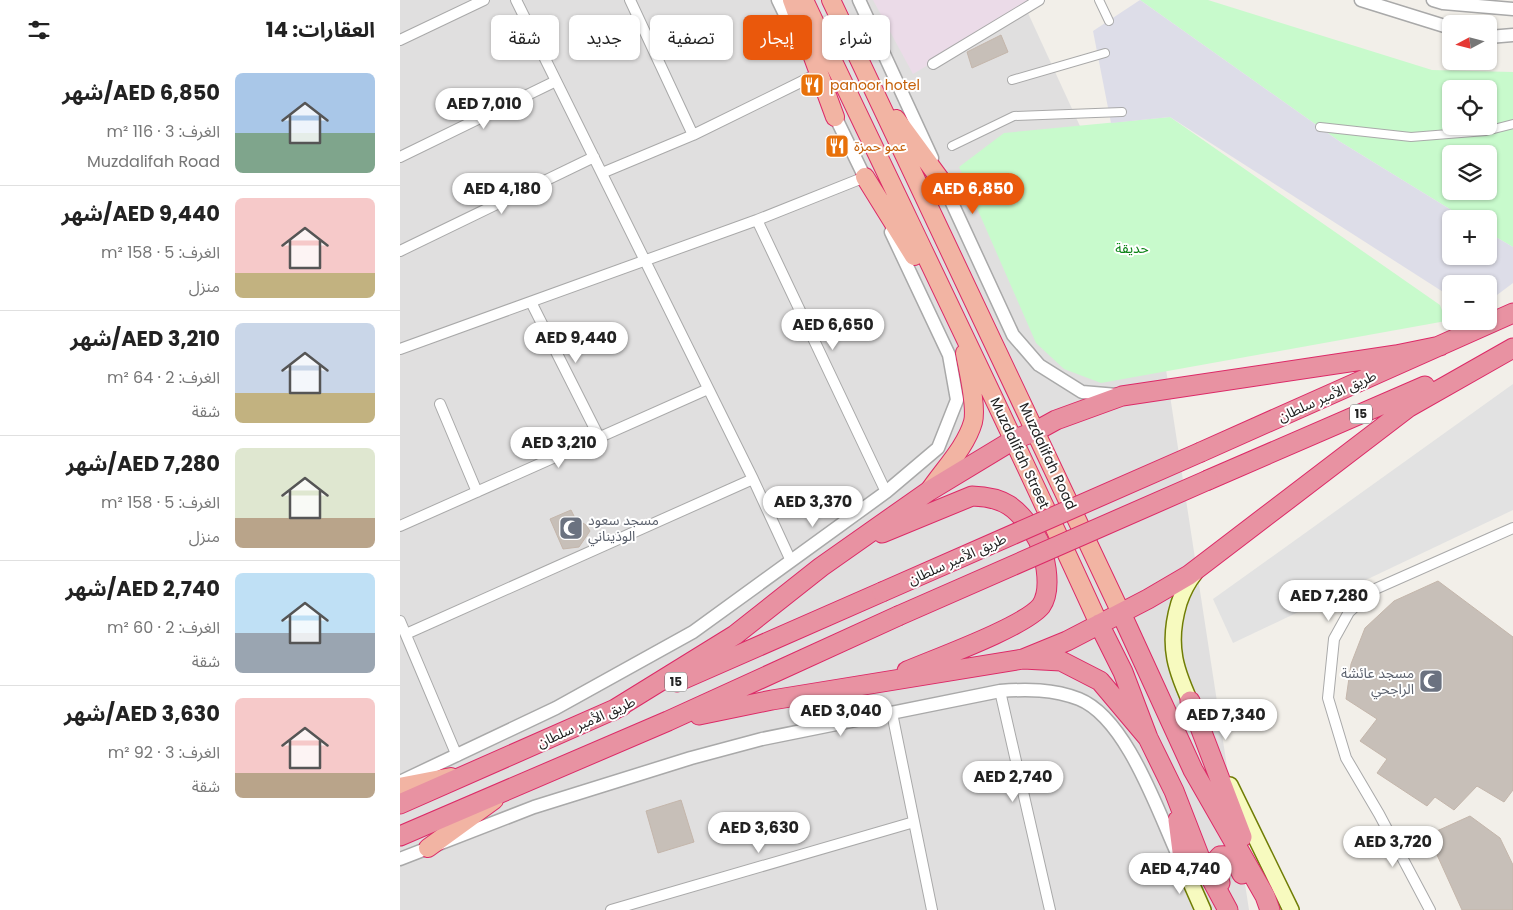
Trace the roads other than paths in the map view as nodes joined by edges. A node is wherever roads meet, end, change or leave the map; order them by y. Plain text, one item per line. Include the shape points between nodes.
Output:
1 (484, 0) edge
2 (516, 0) edge
3 (630, 0) edge
4 (778, 0) edge
5 (792, 0) edge
6 (804, 0) edge
7 (831, 0) edge
8 (835, 0) edge
9 (859, 0) edge
10 (1039, 0) edge
11 (1099, 0) edge
12 (1361, 0) edge
13 (1432, 0) edge
14 (1513, 9) edge
15 (838, 15) edge
16 (841, 15) edge
17 (1109, 21) dead end
18 (1442, 25) edge
19 (1513, 35) edge
20 (1498, 36) edge
21 (400, 40) edge
22 (1104, 53) dead end
23 (859, 60) edge
24 (933, 64) dead end
25 (815, 75) junction
26 (1012, 80) dead end
27 (556, 81) junction
28 (871, 85) junction
29 (1122, 112) dead end
30 (835, 117) junction
31 (1513, 124) edge
32 (1320, 128) dead end
33 (693, 135) junction
34 (952, 146) dead end
35 (400, 157) edge
36 (594, 157) junction
37 (602, 173) junction
38 (865, 178) junction
39 (943, 183) junction
40 (757, 220) junction
41 (400, 250) edge
42 (645, 260) junction
43 (531, 302) junction
44 (1513, 313) edge
45 (961, 332) junction
46 (1440, 346) junction
47 (1513, 348) edge
48 (400, 349) edge
49 (708, 389) junction
50 (1122, 396) junction
51 (440, 404) dead end
52 (1027, 410) junction
53 (1005, 421) junction
54 (1036, 431) junction
55 (600, 437) junction
56 (1014, 439) junction
57 (753, 479) junction
58 (928, 491) junction
59 (477, 492) junction
60 (886, 492) junction
61 (400, 526) edge
62 (1513, 528) edge
63 (844, 550) junction
64 (791, 561) junction
65 (1202, 565) junction
66 (1121, 613) junction
67 (400, 621) edge
68 (1130, 632) junction
69 (1103, 633) junction
70 (406, 634) junction
71 (1023, 659) junction
72 (878, 683) junction
73 (1000, 691) junction
74 (1190, 701) junction
75 (612, 711) junction
76 (892, 713) junction
77 (668, 721) junction
78 (1148, 738) junction
79 (457, 756) junction
80 (471, 772) junction
81 (400, 782) edge
82 (400, 787) edge
83 (512, 788) junction
84 (1174, 791) junction
85 (400, 804) edge
86 (914, 822) junction
87 (400, 836) edge
88 (428, 848) junction
89 (400, 859) edge
90 (1184, 867) junction
91 (1266, 905) edge
92 (611, 910) edge
93 (932, 910) edge
94 (1050, 910) edge
95 (1204, 910) edge
96 (1228, 910) edge
97 (1233, 910) edge
98 (1291, 910) edge
99 (1430, 910) edge

1 - 21 street
2 - 27 street
3 - 33 street
4 - 25 street
5 - 30 highway
6 - 45 highway, Muzdalifah Street
7 - 15 highway, Muzdalifah Road
8 - 16 highway
9 - 39 street
10 - 24 street
11 - 17 street
12 - 18 street
13 - 14 street
19 - 20 street
22 - 26 street
23 - 28 highway, Muzdalifah Road
25 - 30 street
25 - 33 street
27 - 35 street
27 - 36 street
28 - 39 highway
28 - 52 highway, Muzdalifah Road
29 - 34 street via 1014,116
30 - 38 street
31 - 32 street via 1486,131 1411,137
33 - 37 street
36 - 37 street
36 - 41 street
37 - 42 street
38 - 40 street
38 - 45 highway
38 - 60 street via 949,355 957,400 938,448
39 - 50 street via 1013,335 1039,365 1082,392
40 - 42 street
40 - 60 street
42 - 43 street
42 - 49 street
43 - 48 street
43 - 55 street
44 - 46 highway, طريق الأمير سلطان / 15
45 - 53 highway, Muzdalifah Street
45 - 58 highway via 972,387 973,422
46 - 50 highway
46 - 75 highway, طريق الأمير سلطان / 15, bridge
47 - 65 highway via 1409,406
47 - 77 highway, طريق الأمير سلطان / 15, bridge via 898,616
49 - 55 street
49 - 57 street
50 - 54 highway via 1056,420
51 - 59 street
52 - 53 highway via 1026,427 1017,431
52 - 54 highway, Muzdalifah Road
53 - 56 highway, Muzdalifah Street
54 - 56 highway
54 - 66 highway, Muzdalifah Road
55 - 59 street
56 - 58 highway
56 - 69 highway, Muzdalifah Street
57 - 64 street
57 - 70 street
58 - 63 highway
59 - 61 street
60 - 64 street
62 - 99 street via 1373,590 1349,612 1334,640 1328,698 1346,758
63 - 72 highway via 952,503 972,496 988,496 1020,512 1037,538 1046,571 1048,587 1041,606 1022,620
63 - 75 highway via 735,635
64 - 79 street via 693,632 556,708
65 - 66 highway
65 - 74 main road via 1186,584 1172,625 1174,660
66 - 68 highway, Muzdalifah Road
66 - 69 highway
67 - 70 street
68 - 69 highway via 1120,624
68 - 91 highway, Muzdalifah Road via 1193,770
69 - 71 highway via 1067,641
69 - 78 highway, Muzdalifah Street via 1123,672
70 - 79 street
71 - 72 highway
71 - 78 highway via 1061,661 1100,681
72 - 77 highway
73 - 76 street
73 - 90 street via 1028,689 1060,693 1081,700 1106,720 1130,752
73 - 94 street
74 - 91 highway
74 - 98 main road
75 - 80 highway, طريق الأمير سلطان / 15
76 - 86 street
76 - 88 street via 762,739 691,758 534,807
77 - 83 highway, طريق الأمير سلطان / 15
78 - 84 highway, Muzdalifah Street
79 - 81 street
80 - 82 highway
80 - 85 highway, طريق الأمير سلطان / 15
83 - 87 highway, طريق الأمير سلطان / 15
83 - 88 highway
84 - 90 highway
84 - 96 highway, Muzdalifah Street via 1200,858
86 - 92 street
86 - 93 street
88 - 89 street
90 - 95 main road
91 - 97 highway via 1234,859 1225,855 1214,863

